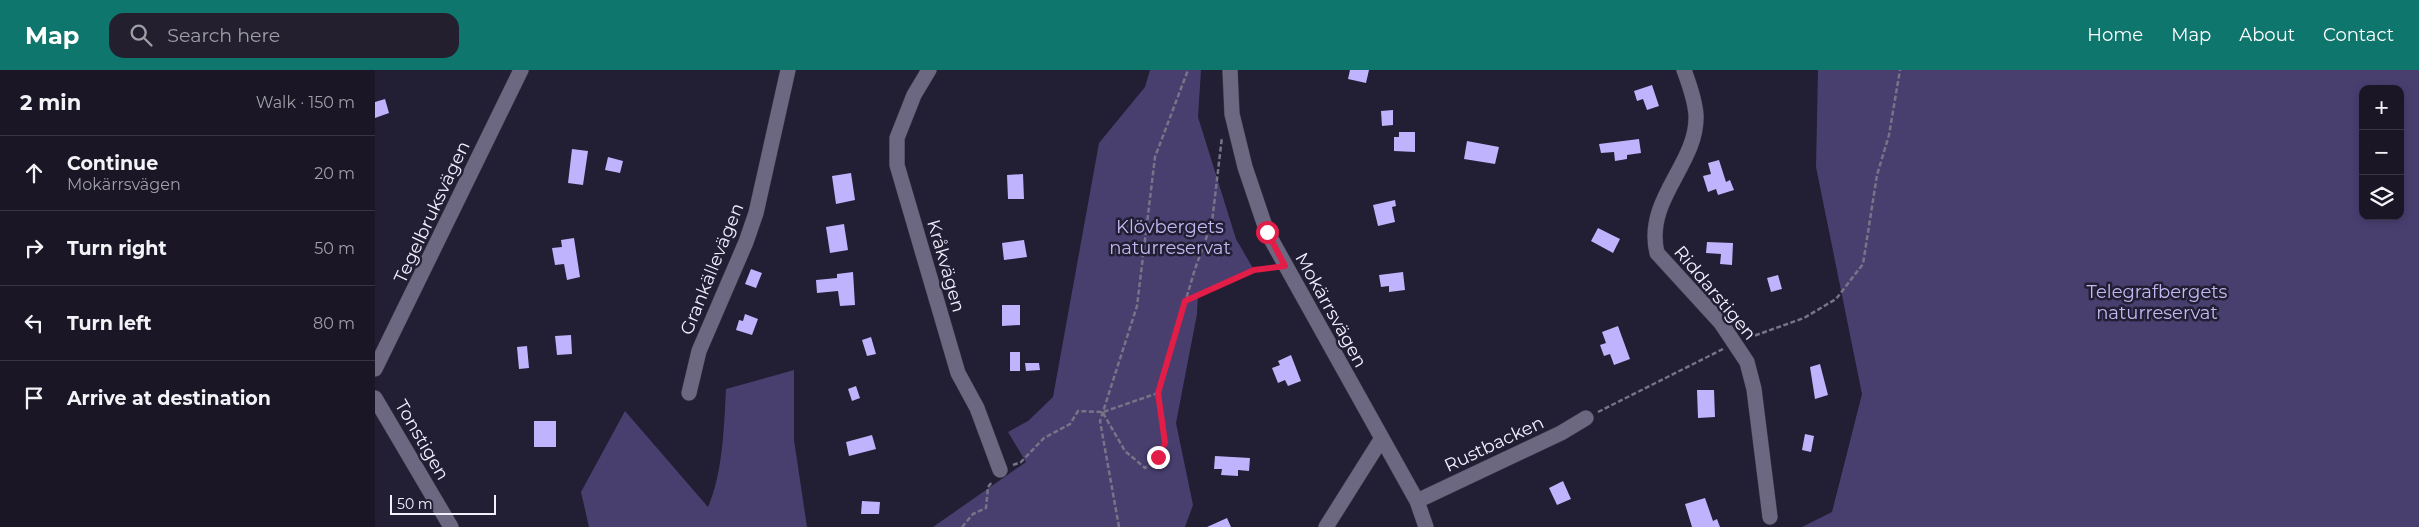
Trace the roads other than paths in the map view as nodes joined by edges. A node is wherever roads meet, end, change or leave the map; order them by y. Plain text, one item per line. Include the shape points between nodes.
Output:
1 (521, 70) edge
2 (788, 70) edge
3 (929, 70) edge
4 (1230, 70) edge
5 (1684, 70) edge
6 (375, 369) edge
7 (689, 393) dead end
8 (375, 398) edge
9 (1586, 418) road end
10 (1382, 438) junction
11 (1000, 470) road end
12 (1417, 501) junction
13 (1769, 517) dead end
14 (451, 527) edge
15 (1326, 527) edge
16 (1425, 527) edge

1 - 6 street, Tegelbruksvägen
2 - 7 street, Grankällevägen via 756,213 699,351
3 - 11 street, Kråkvägen via 900,129 897,165 957,373 977,408
4 - 10 street, Mokärrsvägen via 1235,126 1267,232
5 - 13 street, Riddarstigen via 1696,116 1693,134 1660,208 1654,225 1654,240 1657,253 1735,342 1747,362 1754,389
8 - 14 street, Tonstigen
9 - 12 street, Rustbacken
10 - 12 street, Mokärrsvägen
10 - 15 street
12 - 16 street, Mokärrsvägen

